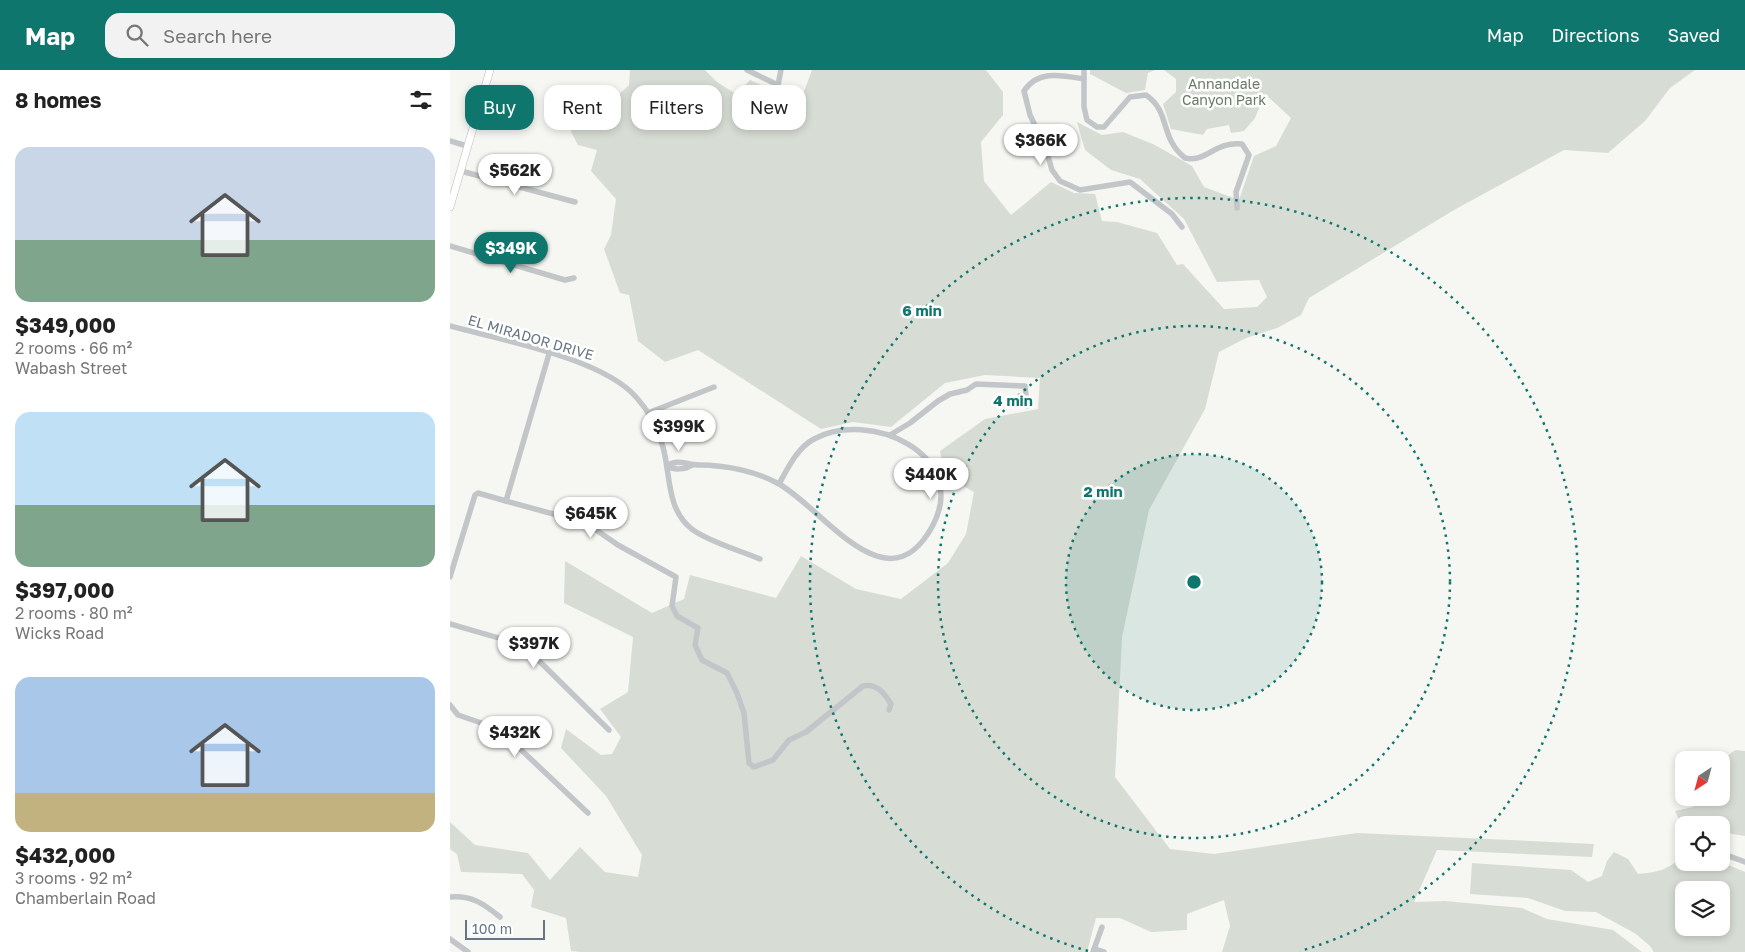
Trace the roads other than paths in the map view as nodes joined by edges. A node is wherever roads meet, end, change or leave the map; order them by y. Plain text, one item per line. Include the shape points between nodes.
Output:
1 (490, 70) edge
2 (747, 70) edge
3 (781, 70) edge
4 (1084, 70) edge
5 (1084, 79) junction
6 (450, 141) edge
7 (467, 146) junction
8 (460, 170) junction
9 (575, 202) dead end
10 (450, 207) edge
11 (1237, 208) dead end
12 (1182, 227) dead end
13 (450, 246) edge
14 (574, 278) dead end
15 (450, 326) edge
16 (549, 354) junction
17 (714, 387) dead end
18 (1027, 406) dead end
19 (648, 414) junction
20 (890, 435) junction
21 (667, 466) junction
22 (779, 484) junction
23 (506, 501) junction
24 (450, 548) edge
25 (458, 550) junction
26 (760, 559) dead end
27 (450, 577) edge
28 (450, 624) edge
29 (450, 705) edge
30 (889, 710) dead end
31 (609, 730) dead end
32 (588, 813) dead end
33 (1730, 856) edge
34 (1745, 862) edge
35 (450, 897) edge
36 (500, 917) dead end
37 (1102, 927) dead end
38 (450, 939) edge
39 (1094, 951) edge
40 (468, 952) edge
41 (1104, 952) edge

1 - 7 main road
2 - 3 street via 778,85
4 - 5 street
5 - 11 street via 1087,120 1097,128 1104,126 1130,97 1146,95 1154,100 1163,117 1168,139 1186,158 1199,158 1230,143 1242,144 1249,155 1236,192
5 - 12 street via 1044,73 1033,77 1024,91 1030,115 1056,177 1067,186 1080,190 1130,182 1172,214
6 - 7 street
7 - 8 main road
8 - 9 street
8 - 10 main road
13 - 14 street via 565,280
15 - 16 street, EL MIRADOR DRIVE
16 - 19 street, EL MIRADOR DRIVE via 605,372 636,397
16 - 23 street
17 - 19 street
18 - 20 street via 1025,386 976,384 938,401
19 - 21 street, EL MIRADOR DRIVE via 657,430
20 - 22 street via 851,430 814,439 793,460
20 - 22 street via 926,457 937,475 942,500 936,519 923,541 899,557 878,558 858,549
21 - 22 street via 672,462 720,465
21 - 26 street, EL MIRADOR DRIVE via 668,488 686,524 700,534
23 - 25 street via 478,493 475,495
23 - 30 street via 586,523 676,577 672,606 677,616 698,628 695,645 702,660 727,673 744,713 749,763 754,767 773,760 789,740 806,732 863,686 874,686 885,694 891,704
24 - 25 street
25 - 27 street
28 - 31 street via 524,645
29 - 32 street via 458,716 500,729
33 - 34 street
35 - 36 street via 469,897
37 - 39 street
38 - 40 street
39 - 41 street

